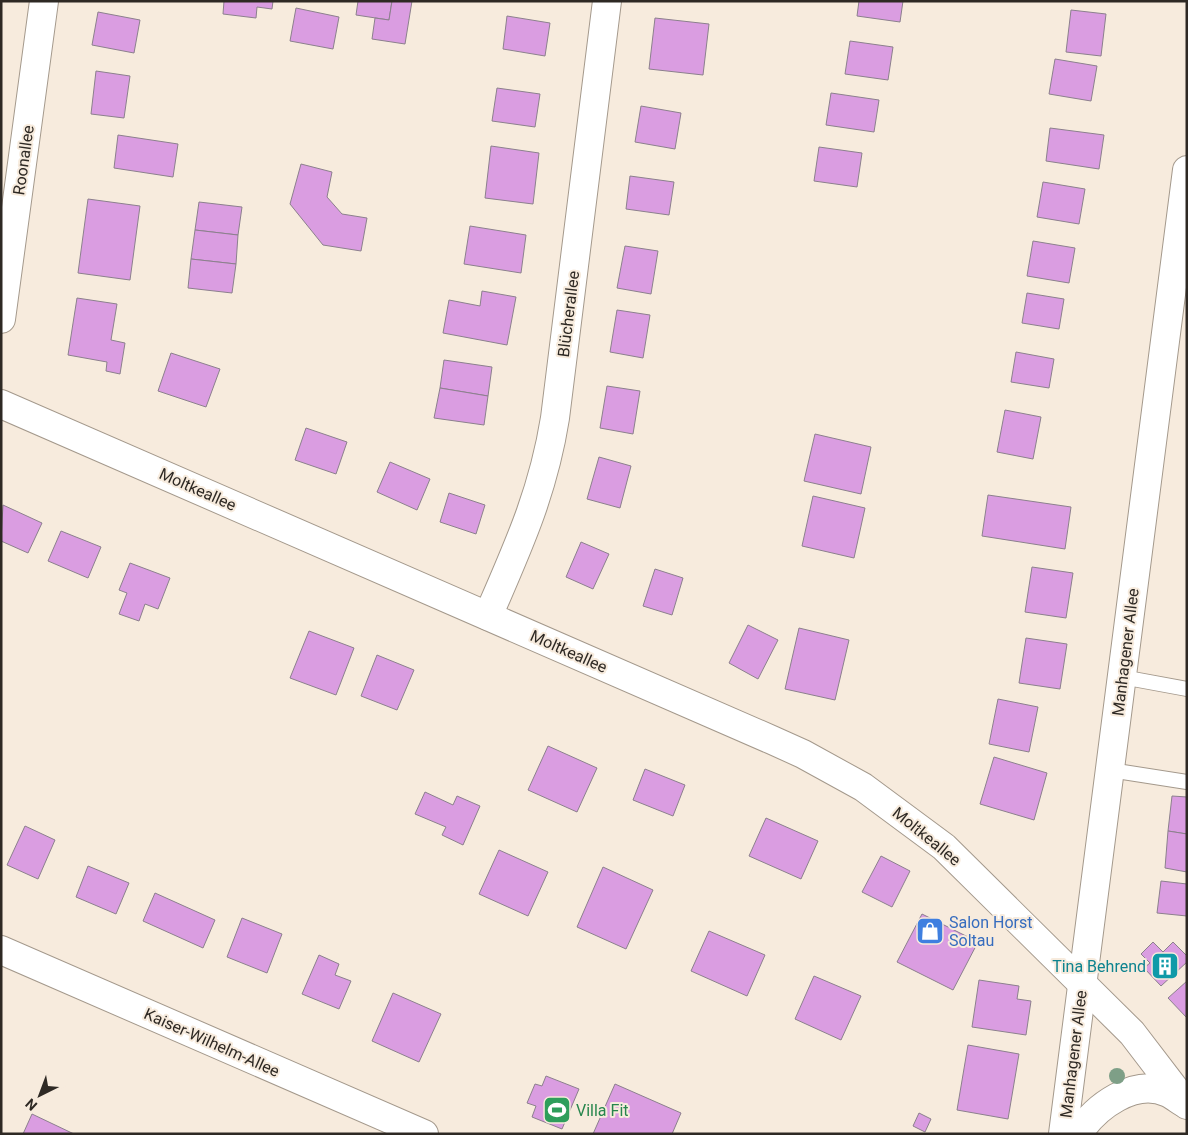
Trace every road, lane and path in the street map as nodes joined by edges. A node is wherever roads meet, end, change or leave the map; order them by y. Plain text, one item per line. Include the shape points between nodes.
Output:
1 (44, 1) edge
2 (607, 1) edge
3 (1187, 170) edge
4 (1, 319) edge
5 (1, 404) edge
6 (488, 616) junction
7 (1122, 677) junction
8 (1187, 688) edge
9 (1110, 770) junction
10 (1187, 782) edge
11 (1, 950) edge
12 (1083, 983) junction
13 (1186, 1105) edge
14 (424, 1134) edge
15 (1063, 1134) edge
16 (1078, 1134) edge

1 - 4 street, Roonallee
2 - 6 street, Blücherallee via 555,418 546,466 530,521
3 - 7 street, Manhagener Allee
5 - 6 street, Moltkeallee
6 - 12 street, Moltkeallee via 804,754 862,787 950,853
7 - 8 lane
7 - 9 street, Manhagener Allee
9 - 10 lane
9 - 12 street, Manhagener Allee
11 - 14 street, Kaiser-Wilhelm-Allee
12 - 13 street, Moltkeallee via 1132,1033
12 - 15 street, Manhagener Allee
13 - 16 street, Manhagener Allee via 1166,1092 1129,1091 1099,1110

